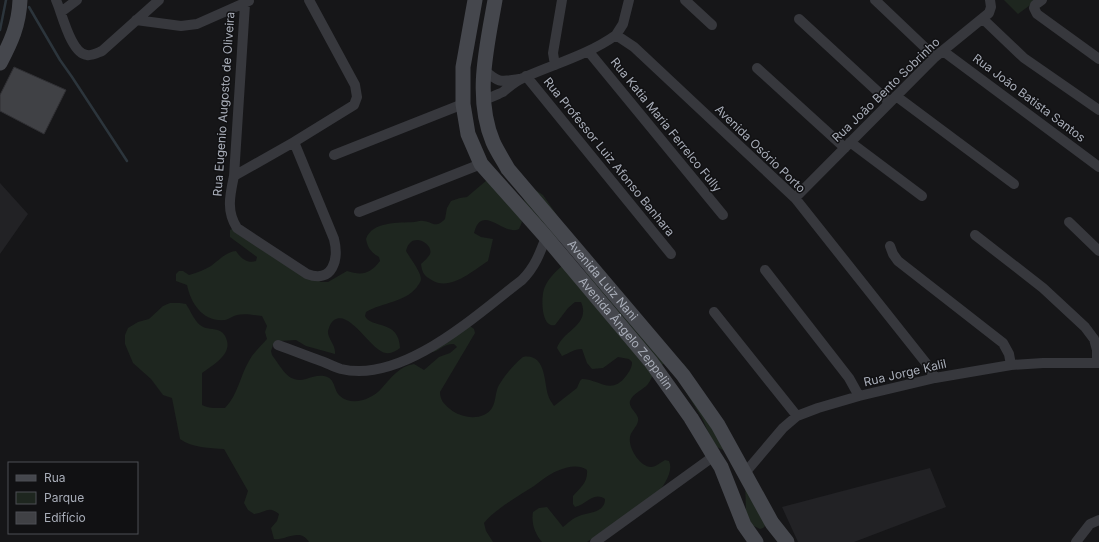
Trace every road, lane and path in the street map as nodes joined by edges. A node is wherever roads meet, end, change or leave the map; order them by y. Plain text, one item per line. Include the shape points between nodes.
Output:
1 (20, 0) edge
2 (56, 0) edge
3 (77, 0) edge
4 (159, 0) edge
5 (309, 0) edge
6 (475, 0) edge
7 (495, 0) edge
8 (562, 0) edge
9 (629, 0) edge
10 (685, 0) edge
11 (875, 0) edge
12 (990, 0) edge
13 (1042, 0) edge
14 (248, 2) edge
15 (62, 12) junction
16 (799, 19) dead end
17 (983, 19) junction
18 (136, 20) junction
19 (712, 25) dead end
20 (616, 35) junction
21 (589, 52) junction
22 (939, 54) junction
23 (1099, 59) edge
24 (0, 64) edge
25 (555, 65) junction
26 (757, 68) dead end
27 (484, 70) junction
28 (523, 78) junction
29 (893, 99) junction
30 (483, 100) junction
31 (462, 104) junction
32 (1099, 110) edge
33 (294, 142) junction
34 (847, 145) junction
35 (334, 155) dead end
36 (481, 164) junction
37 (1099, 167) edge
38 (234, 176) junction
39 (1014, 184) dead end
40 (922, 196) dead end
41 (795, 198) junction
42 (359, 212) dead end
43 (723, 215) dead end
44 (1069, 222) dead end
45 (974, 235) dead end
46 (546, 237) junction
47 (890, 246) dead end
48 (1099, 251) edge
49 (671, 254) dead end
50 (765, 270) dead end
51 (714, 312) dead end
52 (278, 345) dead end
53 (1098, 364) edge
54 (1011, 365) junction
55 (935, 378) junction
56 (859, 396) junction
57 (797, 416) junction
58 (714, 456) junction
59 (744, 474) junction
60 (1099, 520) edge
61 (595, 542) edge
62 (756, 542) edge
63 (787, 542) edge
64 (1076, 542) edge

1 - 24 street via 12,40
2 - 15 street
3 - 15 street
4 - 18 street
5 - 33 street via 355,85 357,97 354,105
6 - 31 street, Avenida Ângelo Zeppelin via 464,67
7 - 27 street, Avenida Luiz Nani
8 - 25 street via 553,53
9 - 20 street
10 - 19 street
11 - 22 street, Rua João Batista Santos
12 - 17 street, Rua João Bento Sobrinho via 989,13
13 - 23 street via 1035,5 1036,14
14 - 18 street via 197,24 181,26
14 - 38 street, Rua Eugenio Augosto de Oliveira
15 - 18 street via 73,45 86,55 102,51
16 - 29 street
17 - 22 street, Rua João Bento Sobrinho
17 - 32 street via 1024,58
20 - 21 street
20 - 41 street, Avenida Osório Porto via 634,47
21 - 25 street
21 - 43 street, Rua Katia Maria Ferrelco Fully
22 - 29 street, Rua João Bento Sobrinho
22 - 37 street, Rua João Batista Santos
25 - 28 street
26 - 34 street
27 - 28 street via 499,81
27 - 30 street, Avenida Luiz Nani
28 - 30 street via 493,97
28 - 49 street, Rua Professor Luiz Afonso Banhara
29 - 34 street, Rua João Bento Sobrinho
29 - 39 street
30 - 59 street, Avenida Luiz Nani via 493,142 508,169 683,375 718,424
31 - 35 street
31 - 36 street, Avenida Ângelo Zeppelin via 468,134
33 - 38 street
33 - 38 street, Rua Eugenio Augosto de Oliveira via 334,239 336,257 329,273 315,277 307,274 237,228 230,211 229,197
34 - 40 street
34 - 41 street, Rua João Bento Sobrinho
36 - 42 street
36 - 46 street, Avenida Ângelo Zeppelin
41 - 55 street, Avenida Osório Porto via 926,363
44 - 48 street
45 - 53 street via 1043,288 1085,327 1094,339
46 - 52 street via 531,271 522,280 451,335 408,360 381,369 341,369
46 - 58 street, Avenida Ângelo Zeppelin via 651,362 691,418
47 - 54 street via 898,261 1003,343
50 - 56 street via 849,378
51 - 57 street
53 - 54 street, Rua Jorge Kalil
54 - 55 street, Rua Jorge Kalil
55 - 56 street, Rua Jorge Kalil
56 - 57 street, Rua Jorge Kalil
57 - 59 street, Rua Jorge Kalil via 783,428
58 - 61 street
58 - 62 street, Avenida Ângelo Zeppelin via 721,467 744,525
59 - 63 street, Avenida Luiz Nani via 772,523
60 - 64 street via 1090,524

